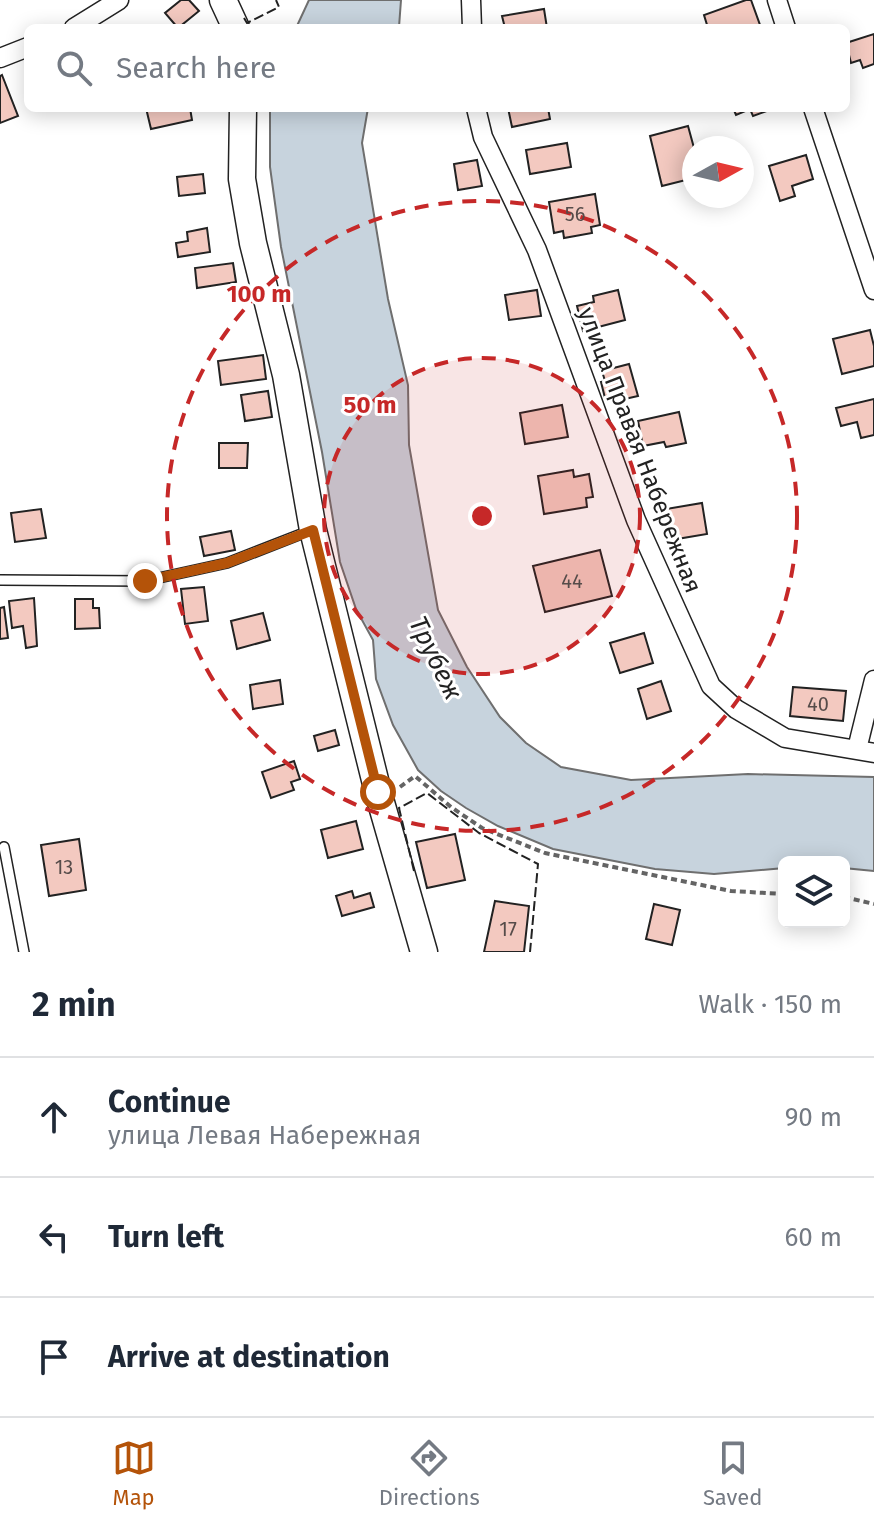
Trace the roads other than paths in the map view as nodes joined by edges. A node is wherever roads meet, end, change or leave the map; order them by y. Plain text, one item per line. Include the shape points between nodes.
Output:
1 (119, 0) edge
2 (223, 0) edge
3 (471, 0) edge
4 (777, 0) edge
5 (80, 24) edge
6 (234, 24) edge
7 (472, 24) edge
8 (785, 24) edge
9 (24, 49) edge
10 (0, 58) edge
11 (243, 112) edge
12 (477, 112) edge
13 (814, 112) edge
14 (874, 290) edge
15 (313, 530) junction
16 (0, 580) edge
17 (874, 680) edge
18 (865, 751) edge
19 (4, 847) dead end
20 (24, 952) edge
21 (424, 952) edge

1 - 5 street
2 - 6 street
3 - 7 street
4 - 8 street
9 - 10 street
11 - 15 street via 244,192 286,375
12 - 18 street, улица Правая Набережная via 483,137 537,250 636,520 711,686 736,709 785,738
13 - 14 street
15 - 16 lane via 227,563 145,581
15 - 21 street
17 - 18 street
19 - 20 lane

